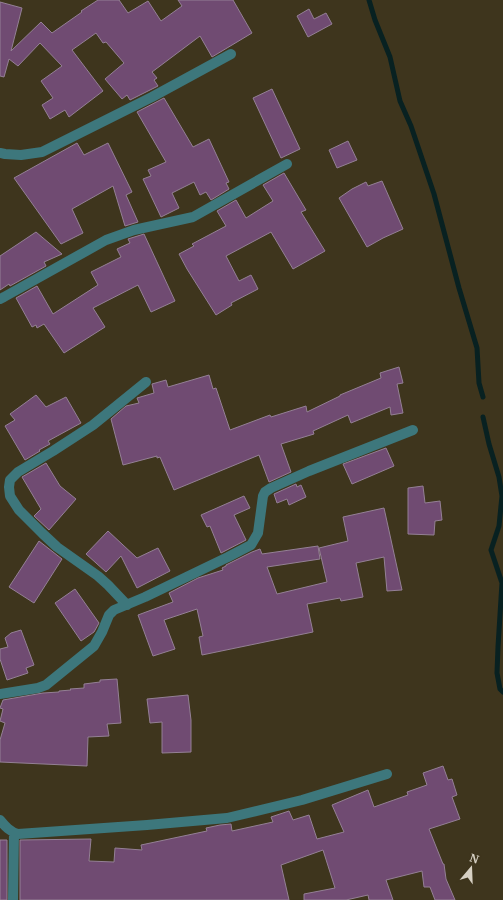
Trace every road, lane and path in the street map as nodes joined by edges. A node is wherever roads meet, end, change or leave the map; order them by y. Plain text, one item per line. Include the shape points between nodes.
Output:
1 (231, 54) dead end
2 (0, 153) edge
3 (287, 164) dead end
4 (0, 299) edge
5 (146, 382) dead end
6 (412, 430) dead end
7 (0, 486) edge
8 (10, 496) junction
9 (127, 604) junction
10 (0, 694) edge
11 (387, 774) dead end
12 (0, 820) edge
13 (14, 833) junction
14 (13, 900) edge

1 - 2 street via 42,152 21,155
3 - 4 street via 193,217 134,230 106,240
5 - 8 street via 93,425 18,472 10,480
6 - 9 street via 271,488 263,496 258,533 251,545
7 - 8 street
8 - 9 street via 19,510 57,547 108,584
9 - 10 street via 109,615 94,646 46,685
11 - 13 street via 302,800 227,818 49,833
12 - 13 street
13 - 14 street

